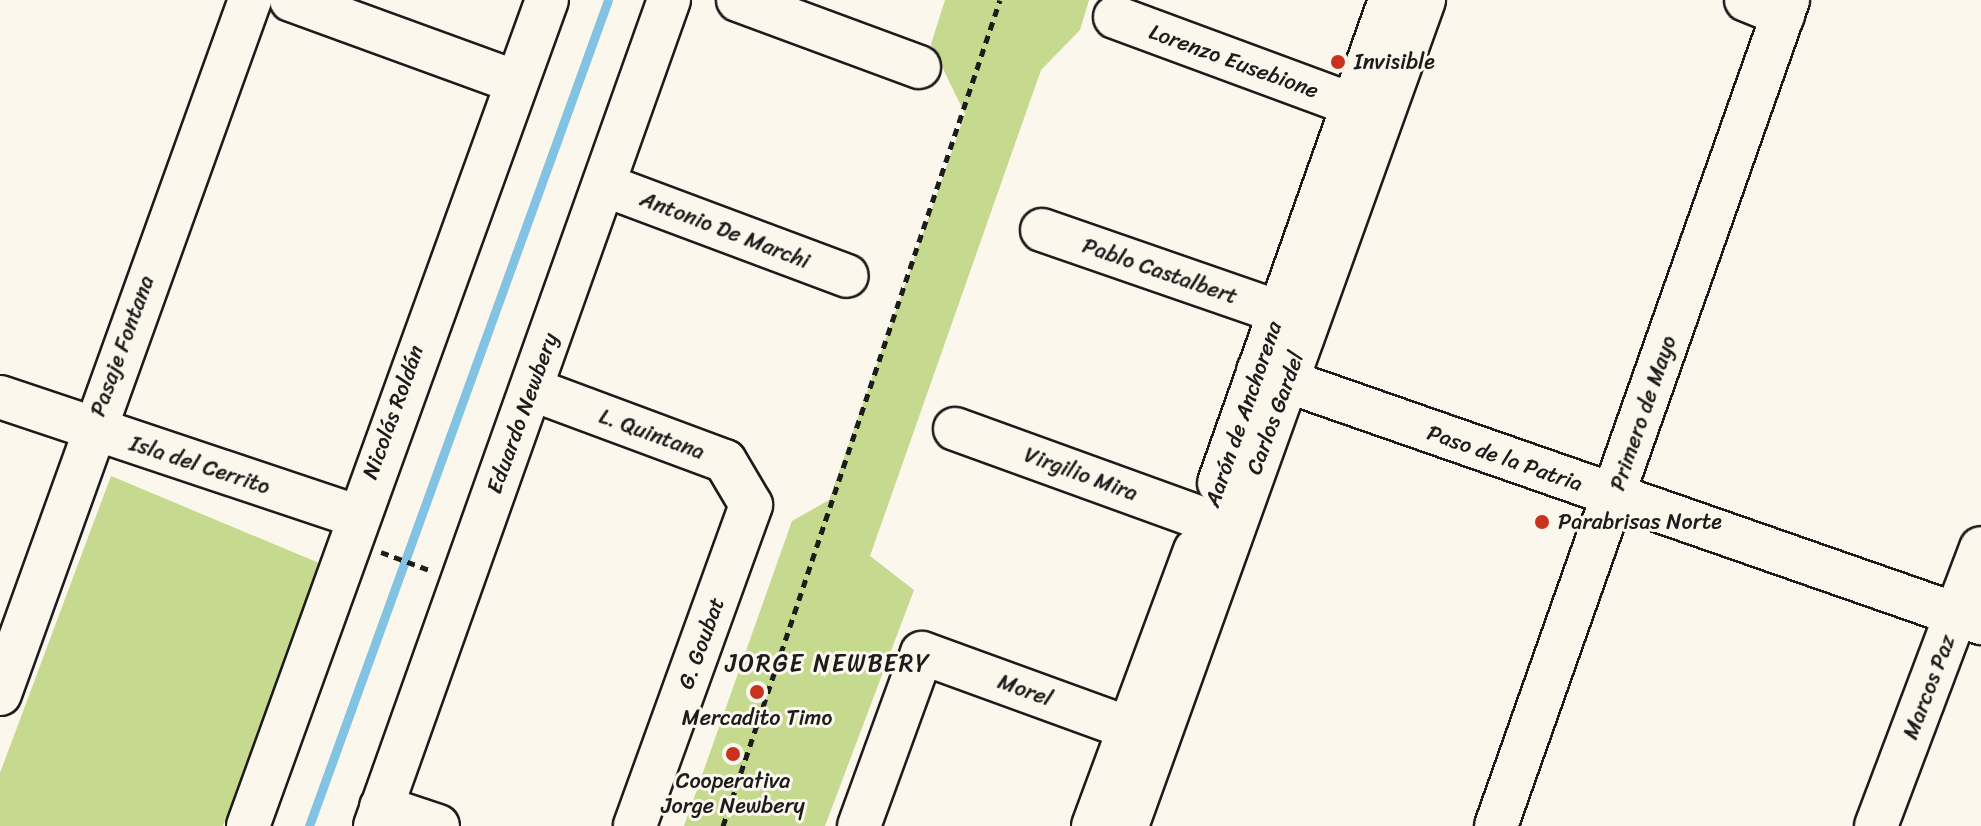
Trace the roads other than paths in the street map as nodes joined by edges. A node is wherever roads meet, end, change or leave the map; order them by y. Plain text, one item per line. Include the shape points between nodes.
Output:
1 (250, 0) edge
2 (292, 0) edge
3 (547, 0) edge
4 (669, 0) edge
5 (738, 0) edge
6 (1390, 0) edge
7 (1424, 0) edge
8 (1772, 5) edge
9 (1115, 17) dead end
10 (919, 67) dead end
11 (516, 82) junction
12 (1353, 105) junction
13 (604, 185) junction
14 (1042, 230) dead end
15 (847, 276) dead end
16 (1279, 312) junction
17 (1271, 376) junction
18 (531, 389) junction
19 (0, 397) edge
20 (955, 429) dead end
21 (91, 430) junction
22 (1614, 496) junction
23 (751, 505) joint
24 (355, 516) junction
25 (1206, 520) junction
26 (1981, 548) edge
27 (1969, 619) edge
28 (0, 694) edge
29 (1128, 728) junction
30 (378, 817) edge
31 (248, 826) edge
32 (438, 826) edge
33 (635, 826) edge
34 (859, 826) edge
35 (1093, 826) edge
36 (1127, 826) edge
37 (1496, 826) edge
38 (1876, 826) edge

1 - 21 street, Pasaje Fontana
2 - 11 street
3 - 11 street, Nicolás Roldán
4 - 13 street, Eduardo Newbery
5 - 10 street
6 - 12 street, Aarón de Anchorena
7 - 17 street, Carlos Gardel
8 - 22 street, Primero de Mayo
9 - 12 street, Lorenzo Eusebione
11 - 24 street, Nicolás Roldán
12 - 16 street, Aarón de Anchorena
13 - 15 street, Antonio De Marchi
13 - 18 street, Eduardo Newbery
14 - 16 street, Pablo Castalbert
16 - 17 street, Aarón de Anchorena
17 - 22 street, Paso de la Patria
17 - 25 street, Aarón de Anchorena
17 - 36 street, Carlos Gardel
18 - 23 street, L. Quintana via 725,461
18 - 30 street, Eduardo Newbery
19 - 21 street, Isla del Cerrito
20 - 25 street, Virgilio Mira
21 - 24 street, Isla del Cerrito
21 - 28 street, Pasaje Fontana
22 - 27 street, Paso de la Patria
22 - 37 street, Primero de Mayo
23 - 33 street, G. Goubat
24 - 31 street, Nicolás Roldán
25 - 29 street, Aarón de Anchorena
26 - 27 street, Marcos Paz
27 - 38 street, Marcos Paz
29 - 34 street, Morel via 922,653
29 - 35 street, Aarón de Anchorena
30 - 32 street

